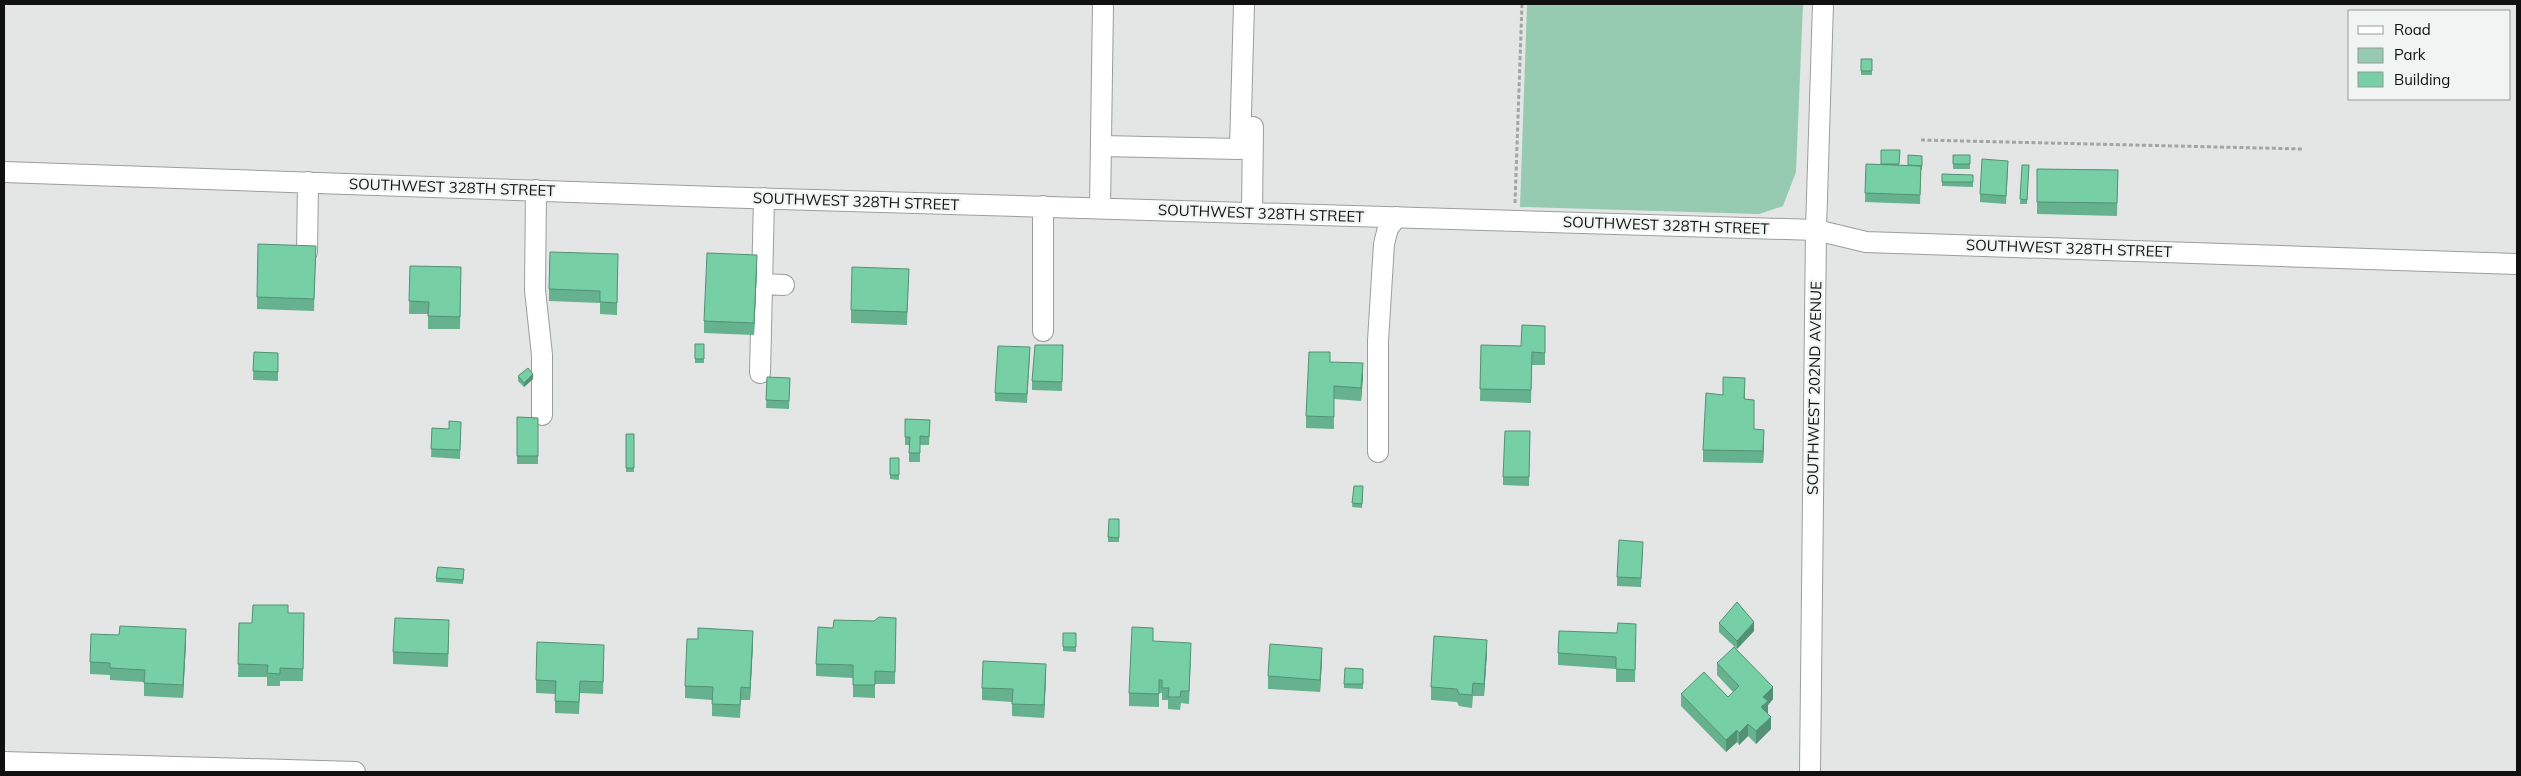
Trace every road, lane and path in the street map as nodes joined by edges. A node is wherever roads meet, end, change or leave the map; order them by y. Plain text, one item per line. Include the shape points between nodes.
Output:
1 (1103, 4) edge
2 (1244, 4) edge
3 (1255, 4) edge
4 (1522, 4) edge
5 (1823, 4) edge
6 (1921, 140) dead end
7 (1101, 146) junction
8 (2303, 149) dead end
9 (4, 172) edge
10 (308, 182) junction
11 (536, 190) junction
12 (764, 198) junction
13 (1043, 206) junction
14 (1100, 208) junction
15 (1252, 213) junction
16 (1397, 217) junction
17 (1515, 221) junction
18 (1816, 230) junction
19 (307, 252) edge
20 (2517, 264) edge
21 (762, 284) junction
22 (784, 285) dead end
23 (1044, 331) dead end
24 (760, 373) dead end
25 (542, 415) dead end
26 (1378, 452) dead end
27 (4, 762) edge
28 (45, 768) edge
29 (355, 772) edge
30 (1810, 772) edge

1 - 7 street
2 - 7 street via 1240,149
3 - 15 street
4 - 17 path
5 - 18 street, SOUTHWEST 202ND AVENUE
6 - 8 path
7 - 14 street
9 - 10 street, SOUTHWEST 328TH STREET
10 - 11 street, SOUTHWEST 328TH STREET
10 - 19 street
11 - 12 street, SOUTHWEST 328TH STREET
11 - 25 street via 535,290 542,355
12 - 13 street, SOUTHWEST 328TH STREET
12 - 21 street
13 - 14 street, SOUTHWEST 328TH STREET
13 - 23 street
14 - 15 street, SOUTHWEST 328TH STREET
15 - 16 street, SOUTHWEST 328TH STREET
16 - 17 street, SOUTHWEST 328TH STREET
16 - 26 street via 1388,228 1384,244 1378,340
17 - 18 street, SOUTHWEST 328TH STREET
18 - 20 street, SOUTHWEST 328TH STREET via 1866,242
18 - 30 street, SOUTHWEST 202ND AVENUE
21 - 22 street
21 - 24 street
27 - 28 street
28 - 29 street

